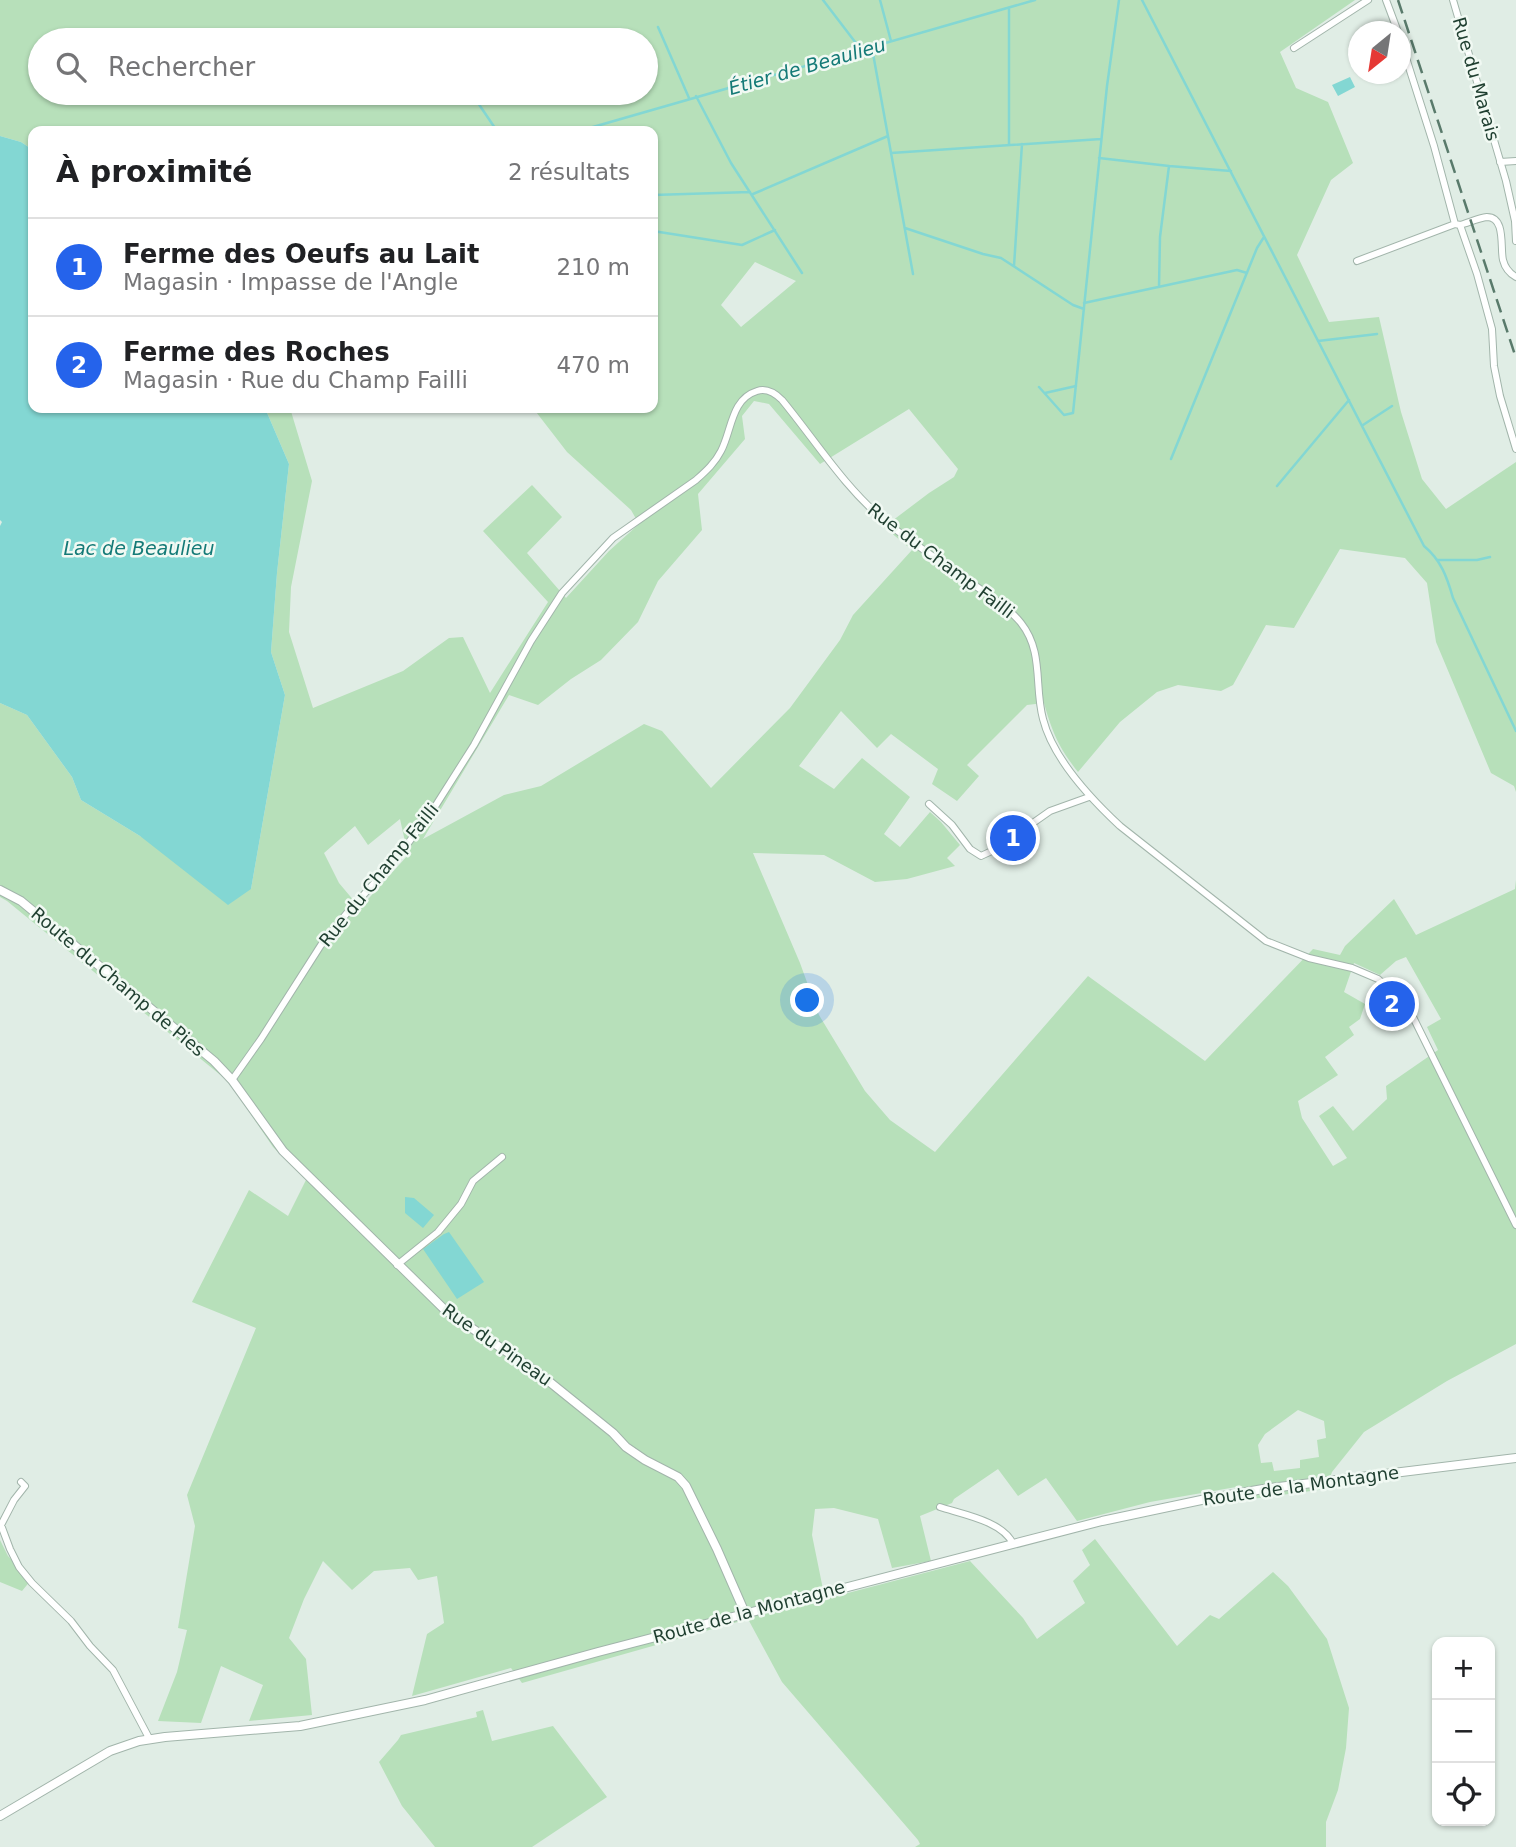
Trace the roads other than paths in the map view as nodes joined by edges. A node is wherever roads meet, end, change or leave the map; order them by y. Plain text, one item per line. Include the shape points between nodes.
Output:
1 (1368, 0) edge
2 (1386, 0) edge
3 (1453, 0) edge
4 (1394, 21) edge
5 (1294, 48) dead end
6 (1411, 71) edge
7 (1516, 156) edge
8 (1512, 161) edge
9 (1500, 162) junction
10 (1457, 225) junction
11 (1516, 241) edge
12 (1357, 261) dead end
13 (1516, 277) edge
14 (1516, 449) edge
15 (1089, 797) junction
16 (929, 804) dead end
17 (0, 890) edge
18 (232, 1080) junction
19 (502, 1157) dead end
20 (1516, 1225) edge
21 (397, 1265) junction
22 (1516, 1458) edge
23 (21, 1482) dead end
24 (940, 1507) dead end
25 (1, 1525) edge
26 (1013, 1544) junction
27 (745, 1613) junction
28 (149, 1738) junction
29 (0, 1816) edge

1 - 5 street
2 - 4 street
3 - 9 street, Rue du Marais
6 - 10 street
7 - 8 street
8 - 9 street
9 - 11 street, Rue du Marais
10 - 12 street
10 - 13 street via 1486,217 1496,221 1503,262
10 - 14 street via 1492,329 1494,366
15 - 16 street via 1050,811 981,856
15 - 18 street, Rue du Champ Failli via 1046,731 1035,649 1021,623 869,506 782,400 761,390 738,405 722,450 706,471 613,538 562,593 429,815 321,945
15 - 20 street, Rue du Champ Failli via 1266,941 1309,958 1366,972 1391,989 1413,1017
17 - 18 street, Route du Champ de Pies via 21,901
18 - 21 street, Rue du Pineau via 284,1151
19 - 21 street via 473,1181 438,1232
21 - 27 street, Rue du Pineau via 445,1310 541,1376 626,1447 678,1477
22 - 26 street, Route de la Montagne via 1236,1493
23 - 25 street via 25,1486
24 - 26 street via 985,1521 1006,1533
25 - 28 street via 19,1567 113,1670
26 - 27 street, Route de la Montagne
27 - 28 street, Route de la Montagne via 451,1694 327,1722
28 - 29 street, Route de la Montagne via 110,1751

